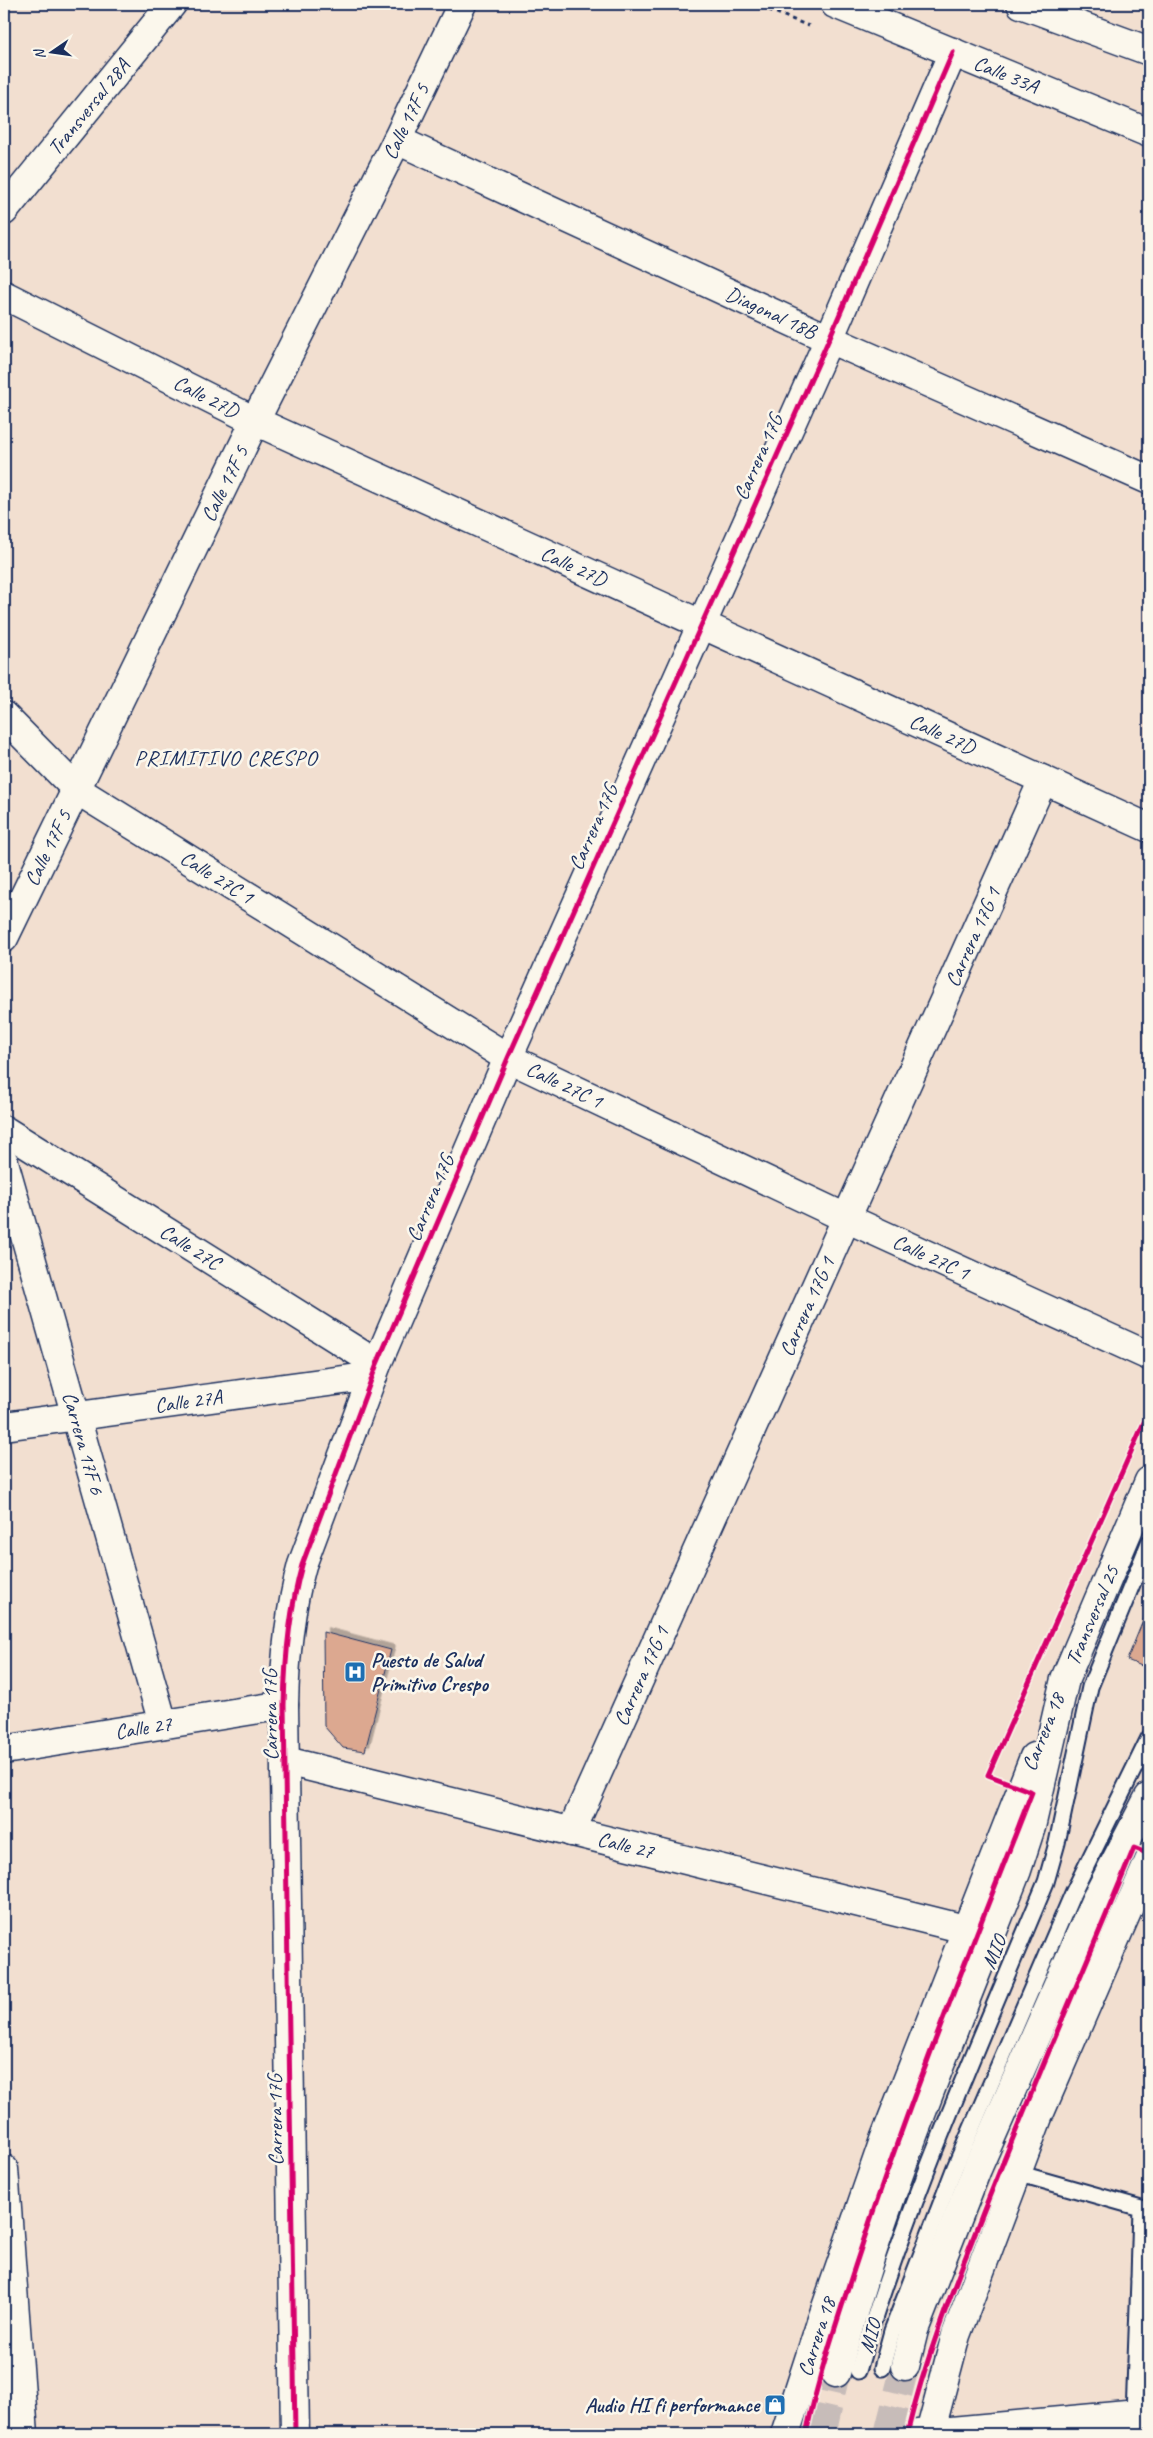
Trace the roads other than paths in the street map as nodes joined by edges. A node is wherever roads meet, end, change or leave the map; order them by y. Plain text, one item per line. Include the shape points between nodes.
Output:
1 (172, 4) edge
2 (462, 4) edge
3 (835, 4) edge
4 (1021, 4) edge
5 (1149, 51) edge
6 (953, 52) junction
7 (1149, 133) edge
8 (397, 140) junction
9 (4, 211) edge
10 (4, 295) edge
11 (829, 339) junction
12 (255, 421) junction
13 (1149, 480) edge
14 (700, 626) junction
15 (4, 716) edge
16 (1044, 780) junction
17 (77, 790) junction
18 (1149, 828) edge
19 (4, 938) edge
20 (508, 1058) junction
21 (4, 1130) edge
22 (4, 1162) edge
23 (846, 1218) junction
24 (1149, 1356) edge
25 (375, 1370) junction
26 (74, 1416) junction
27 (4, 1426) edge
28 (1149, 1481) edge
29 (1149, 1543) edge
30 (1065, 1679) junction
31 (284, 1705) junction
32 (163, 1724) junction
33 (1149, 1738) edge
34 (4, 1750) edge
35 (286, 1761) junction
36 (1149, 1798) edge
37 (571, 1832) junction
38 (1149, 1861) edge
39 (1017, 1870) joint
40 (965, 1929) junction
41 (4, 2169) edge
42 (1017, 2173) junction
43 (1144, 2279) edge
44 (893, 2367) joint
45 (847, 2372) joint
46 (1142, 2414) edge
47 (924, 2433) edge
48 (24, 2434) edge
49 (295, 2434) edge
50 (785, 2434) edge

1 - 9 street, Transversal 28A
2 - 8 street, Calle 17F 5
3 - 6 street, Calle 33A
4 - 5 street
6 - 7 street, Calle 33A
6 - 11 street, Carrera 17G
8 - 11 street, Diagonal 18B
8 - 12 street, Calle 17F 5
10 - 12 street, Calle 27D
11 - 13 street, Diagonal 18B
11 - 14 street, Carrera 17G
12 - 14 street, Calle 27D
12 - 17 street, Calle 17F 5
14 - 16 street, Calle 27D
14 - 20 street, Carrera 17G
15 - 17 street, Calle 27C 1
16 - 18 street, Calle 27D
16 - 23 street, Carrera 17G 1
17 - 19 street, Calle 17F 5
17 - 20 street, Calle 27C 1
20 - 23 street, Calle 27C 1
20 - 25 street, Carrera 17G
21 - 25 street, Calle 27C
22 - 26 street, Carrera 17F 6
23 - 24 street, Calle 27C 1
23 - 37 street, Carrera 17G 1
25 - 26 street, Calle 27A
25 - 31 street, Carrera 17G via 295,1590 286,1647
26 - 27 street, Calle 27A
26 - 32 street, Carrera 17F 6
28 - 30 street, Transversal 25
29 - 45 lane, MIO via 1090,1687 1046,1882 932,2156 870,2330
30 - 39 street, Transversal 25 via 1031,1827
30 - 40 street, Carrera 18
31 - 32 street, Calle 27
31 - 35 street, Carrera 17G
32 - 34 street, Calle 27
33 - 44 lane, MIO via 1073,1893 955,2167 892,2331
35 - 37 street, Calle 27
35 - 49 street, Carrera 17G
36 - 44 street via 1095,1901 976,2169 914,2330
37 - 40 street, Calle 27
38 - 42 street via 1077,2024
39 - 45 street, Carrera 18 via 908,2147 848,2327
40 - 50 street, Carrera 18 via 884,2140
41 - 48 street
42 - 43 lane via 1141,2208
42 - 47 street via 956,2335
43 - 46 lane
46 - 47 street

